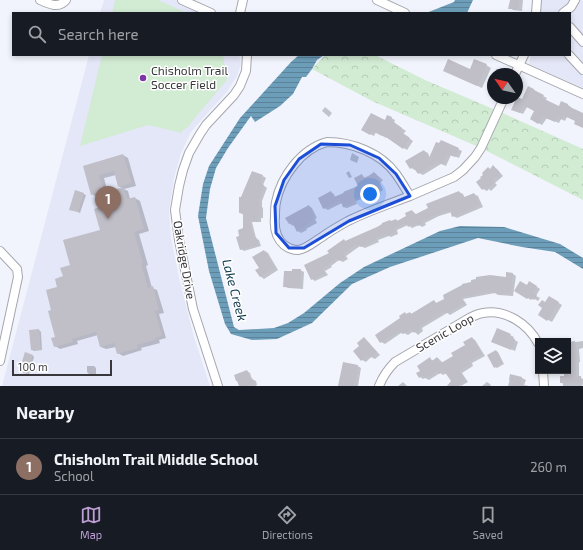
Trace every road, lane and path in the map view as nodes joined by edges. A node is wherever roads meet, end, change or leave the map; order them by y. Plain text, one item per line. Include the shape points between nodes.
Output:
1 (40, 0) edge
2 (66, 0) edge
3 (182, 0) edge
4 (243, 0) edge
5 (537, 0) edge
6 (574, 0) edge
7 (380, 1) edge
8 (209, 12) edge
9 (240, 12) edge
10 (403, 12) edge
11 (536, 12) edge
12 (564, 12) edge
13 (571, 29) edge
14 (583, 42) edge
15 (247, 56) edge
16 (498, 56) edge
17 (524, 56) edge
18 (570, 56) edge
19 (519, 66) junction
20 (583, 70) edge
21 (583, 94) edge
22 (501, 104) edge
23 (410, 196) junction
24 (0, 251) edge
25 (535, 338) edge
26 (0, 361) edge
27 (543, 374) edge
28 (218, 386) edge
29 (379, 386) edge
30 (544, 386) edge

1 - 2 street via 58,5
3 - 8 street
4 - 9 street
5 - 11 street
6 - 12 street via 571,7
7 - 10 street
13 - 14 street
15 - 28 street, Oakridge Drive via 246,71 240,86 206,125 189,152 175,210 193,309
16 - 19 street
17 - 19 street
18 - 20 street
19 - 21 street
22 - 23 street via 481,148 463,170 454,177
23 - 23 street via 396,174 379,158 350,145 327,142 310,150 289,171 279,190 275,206 276,233 283,244 298,250 349,221
24 - 26 street via 17,269 18,277
25 - 29 street, Scenic Loop via 528,328 513,318 496,312 476,314 395,362 389,367
27 - 30 street

